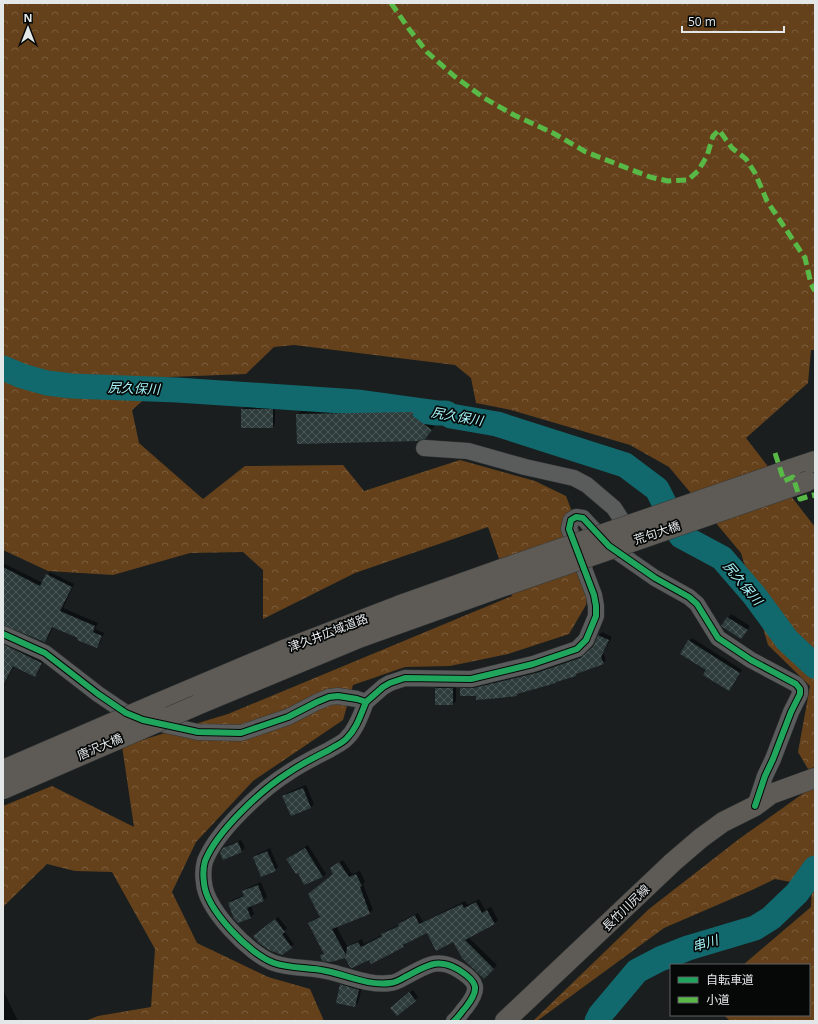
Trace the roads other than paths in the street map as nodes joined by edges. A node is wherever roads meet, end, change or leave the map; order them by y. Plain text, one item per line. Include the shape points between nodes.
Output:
1 (424, 448) dead end
2 (815, 461) edge
3 (811, 480) edge
4 (629, 561) junction
5 (505, 577) junction
6 (3, 634) edge
7 (366, 702) junction
8 (156, 704) joint
9 (197, 705) joint
10 (3, 770) edge
11 (815, 778) edge
12 (3, 789) edge
13 (815, 789) edge
14 (767, 801) junction
15 (454, 1021) edge
16 (505, 1021) edge

1 - 4 street via 468,450 574,478 587,485 614,508 623,522
2 - 5 main road, 荒句大橋, bridge
3 - 5 main road, 荒句大橋, bridge
4 - 7 street via 609,546 586,519 574,518 569,529 596,606 591,631 577,648 533,664 471,678 405,678 383,687
4 - 14 street via 689,597 697,604 718,638 751,660 796,684 800,689 765,776
5 - 8 main road, 津久井広域道路 via 375,614
5 - 9 main road, 津久井広域道路
6 - 7 street via 46,653 126,713 142,720 198,732 241,734 288,717 329,697 338,696
7 - 15 street via 355,728 347,739 289,772 262,791 221,835 205,861 205,891 208,900 233,933 272,963 325,971 376,984 391,983 432,964 445,963 452,966 475,983 476,990 473,998
8 - 10 main road, 唐沢大橋, bridge
9 - 12 main road, 唐沢大橋, bridge
11 - 14 main road
13 - 14 main road
14 - 16 main road, 長竹川尻線 via 723,822 687,850

